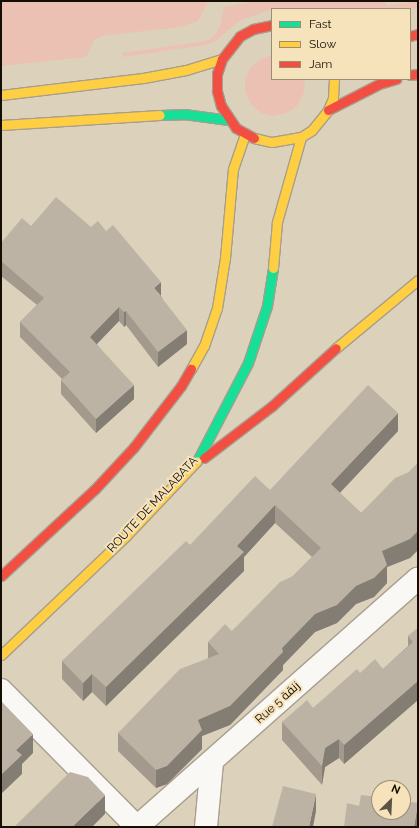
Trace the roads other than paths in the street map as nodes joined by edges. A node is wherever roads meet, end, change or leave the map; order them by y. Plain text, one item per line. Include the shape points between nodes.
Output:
1 (271, 25) edge
2 (222, 59) junction
3 (334, 80) edge
4 (393, 80) edge
5 (1, 95) edge
6 (328, 110) junction
7 (229, 120) junction
8 (1, 125) edge
9 (245, 134) junction
10 (300, 137) junction
11 (418, 280) edge
12 (195, 465) junction
13 (1, 576) edge
14 (418, 578) edge
15 (1, 655) edge
16 (1, 690) edge
17 (212, 762) junction
18 (137, 827) edge
19 (206, 827) edge

1 - 2 main road via 253,29 240,36
2 - 5 main road via 186,70 136,79
2 - 7 main road via 217,74 217,91 221,106
3 - 6 main road via 333,98
4 - 6 main road via 379,84
6 - 10 main road via 312,130
7 - 8 main road via 184,114 137,115
7 - 9 main road
9 - 10 main road via 272,142
9 - 13 main road via 233,169 225,258 217,308 204,346 181,386 134,447 95,489
10 - 12 main road, ROUTE DE MALABATA via 276,222 275,259 267,306 248,363
11 - 12 main road via 276,402
12 - 15 main road, ROUTE DE MALABATA via 126,536
14 - 17 street, Rue 5 زنقة
16 - 18 street
17 - 18 street, Rue 5 زنقة
17 - 19 street

